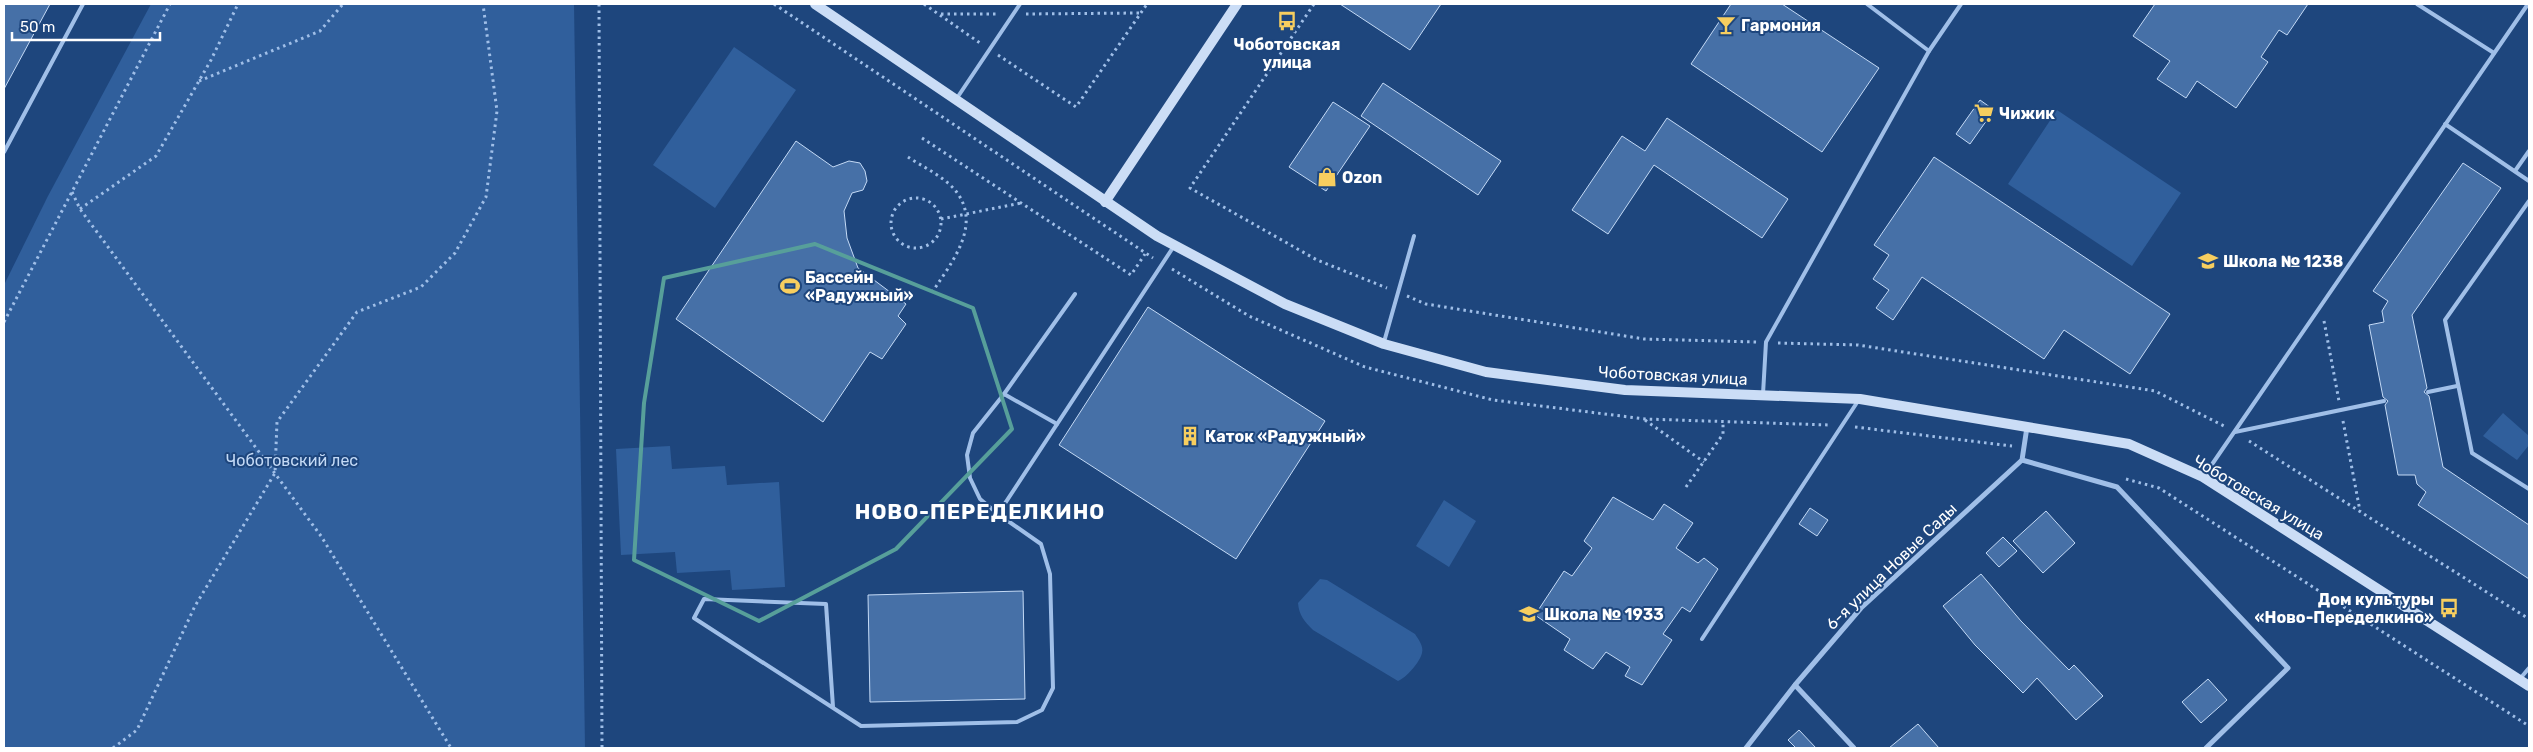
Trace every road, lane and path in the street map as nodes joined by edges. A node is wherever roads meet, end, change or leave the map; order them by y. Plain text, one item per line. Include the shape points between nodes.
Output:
1 (83, 4) edge
2 (170, 4) edge
3 (238, 4) edge
4 (343, 4) edge
5 (483, 4) edge
6 (599, 4) edge
7 (815, 4) edge
8 (1020, 4) edge
9 (1146, 4) edge
10 (1237, 4) edge
11 (1314, 4) edge
12 (1867, 4) edge
13 (1961, 4) edge
14 (2417, 4) edge
15 (2528, 4) edge
16 (1140, 13) junction
17 (940, 14) dead end
18 (1013, 14) junction
19 (1929, 51) junction
20 (2494, 53) junction
21 (198, 81) junction
22 (955, 100) junction
23 (1076, 107) dead end
24 (2445, 124) junction
25 (922, 138) dead end
26 (2529, 151) edge
27 (4, 152) edge
28 (908, 157) dead end
29 (2515, 171) junction
30 (2529, 181) edge
31 (72, 192) junction
32 (2529, 201) edge
33 (1105, 202) junction
34 (1021, 204) junction
35 (80, 209) junction
36 (965, 214) junction
37 (941, 219) junction
38 (1414, 236) dead end
39 (1174, 246) junction
40 (1145, 254) dead end
41 (933, 291) dead end
42 (1398, 292) junction
43 (1075, 294) dead end
44 (4, 322) edge
45 (1766, 342) junction
46 (1384, 344) junction
47 (2457, 386) junction
48 (2428, 392) dead end
49 (1004, 394) junction
50 (1763, 394) junction
51 (1860, 399) junction
52 (2384, 401) dead end
53 (1645, 420) dead end
54 (1723, 422) dead end
55 (1056, 424) junction
56 (2027, 426) junction
57 (2235, 432) junction
58 (2022, 460) junction
59 (1704, 462) junction
60 (275, 473) junction
61 (2204, 478) junction
62 (1686, 487) dead end
63 (2529, 489) edge
64 (998, 514) junction
65 (2529, 619) edge
66 (1702, 639) dead end
67 (2529, 668) edge
68 (2520, 680) junction
69 (1795, 685) junction
70 (2529, 686) edge
71 (833, 707) junction
72 (114, 748) edge
73 (451, 748) edge
74 (602, 748) edge
75 (1746, 748) edge
76 (1854, 748) edge
77 (2206, 748) edge

1 - 27 lane
2 - 31 path
3 - 21 path
4 - 21 path via 320,31
5 - 60 path via 497,112 486,197 455,253 421,287 357,312 277,422
6 - 74 path
7 - 22 main road, Чоботовская улица
8 - 18 lane
9 - 16 path
10 - 33 main road
11 - 42 path via 1190,188 1317,260
12 - 19 lane
13 - 19 lane
14 - 20 lane
15 - 20 lane
16 - 18 path
16 - 23 path
17 - 18 path
18 - 22 lane
19 - 45 lane
20 - 24 lane
21 - 35 path via 156,156
22 - 33 main road, Чоботовская улица
24 - 29 lane
24 - 57 lane
25 - 34 path
26 - 29 lane
28 - 36 path via 956,191
29 - 30 lane
31 - 35 path
31 - 44 path
32 - 47 lane via 2445,320
33 - 39 main road, Чоботовская улица
34 - 36 path
34 - 40 path via 1131,275
35 - 60 path
36 - 37 path
36 - 41 path via 965,235 959,250
37 - 37 path via 936,207 925,199 912,198 900,203 892,214 891,227 896,239 907,246 920,248 932,242 940,232
38 - 42 lane
39 - 46 main road, Чоботовская улица via 1285,304
39 - 55 lane
42 - 45 path via 1426,304 1644,339
42 - 46 lane
43 - 49 lane
45 - 50 lane
45 - 57 path via 1858,345 2155,391
46 - 50 main road, Чоботовская улица via 1486,372 1625,390
47 - 48 lane
47 - 63 lane via 2472,453
49 - 55 lane
49 - 64 lane via 973,433 967,456 970,478 980,499
50 - 51 main road, Чоботовская улица
51 - 56 main road, Чоботовская улица
51 - 66 lane
52 - 57 lane
53 - 59 path
54 - 59 path via 1722,434
55 - 64 lane
56 - 58 street
56 - 61 main road, Чоботовская улица via 2129,444
57 - 61 lane
57 - 65 path
58 - 69 street, 6-я улица Новые Сады via 1861,608
58 - 77 street via 2117,487 2288,668
59 - 62 path
60 - 72 path via 195,606 137,730
60 - 73 path via 320,536
61 - 68 main road, Чоботовская улица
64 - 71 lane via 1041,544 1050,574 1053,688 1042,710 1017,722 861,726
67 - 68 lane
68 - 70 main road, Чоботовская улица
69 - 75 street, 6-я улица Новые Сады
69 - 76 street
71 - 71 lane via 694,618 704,599 826,604

